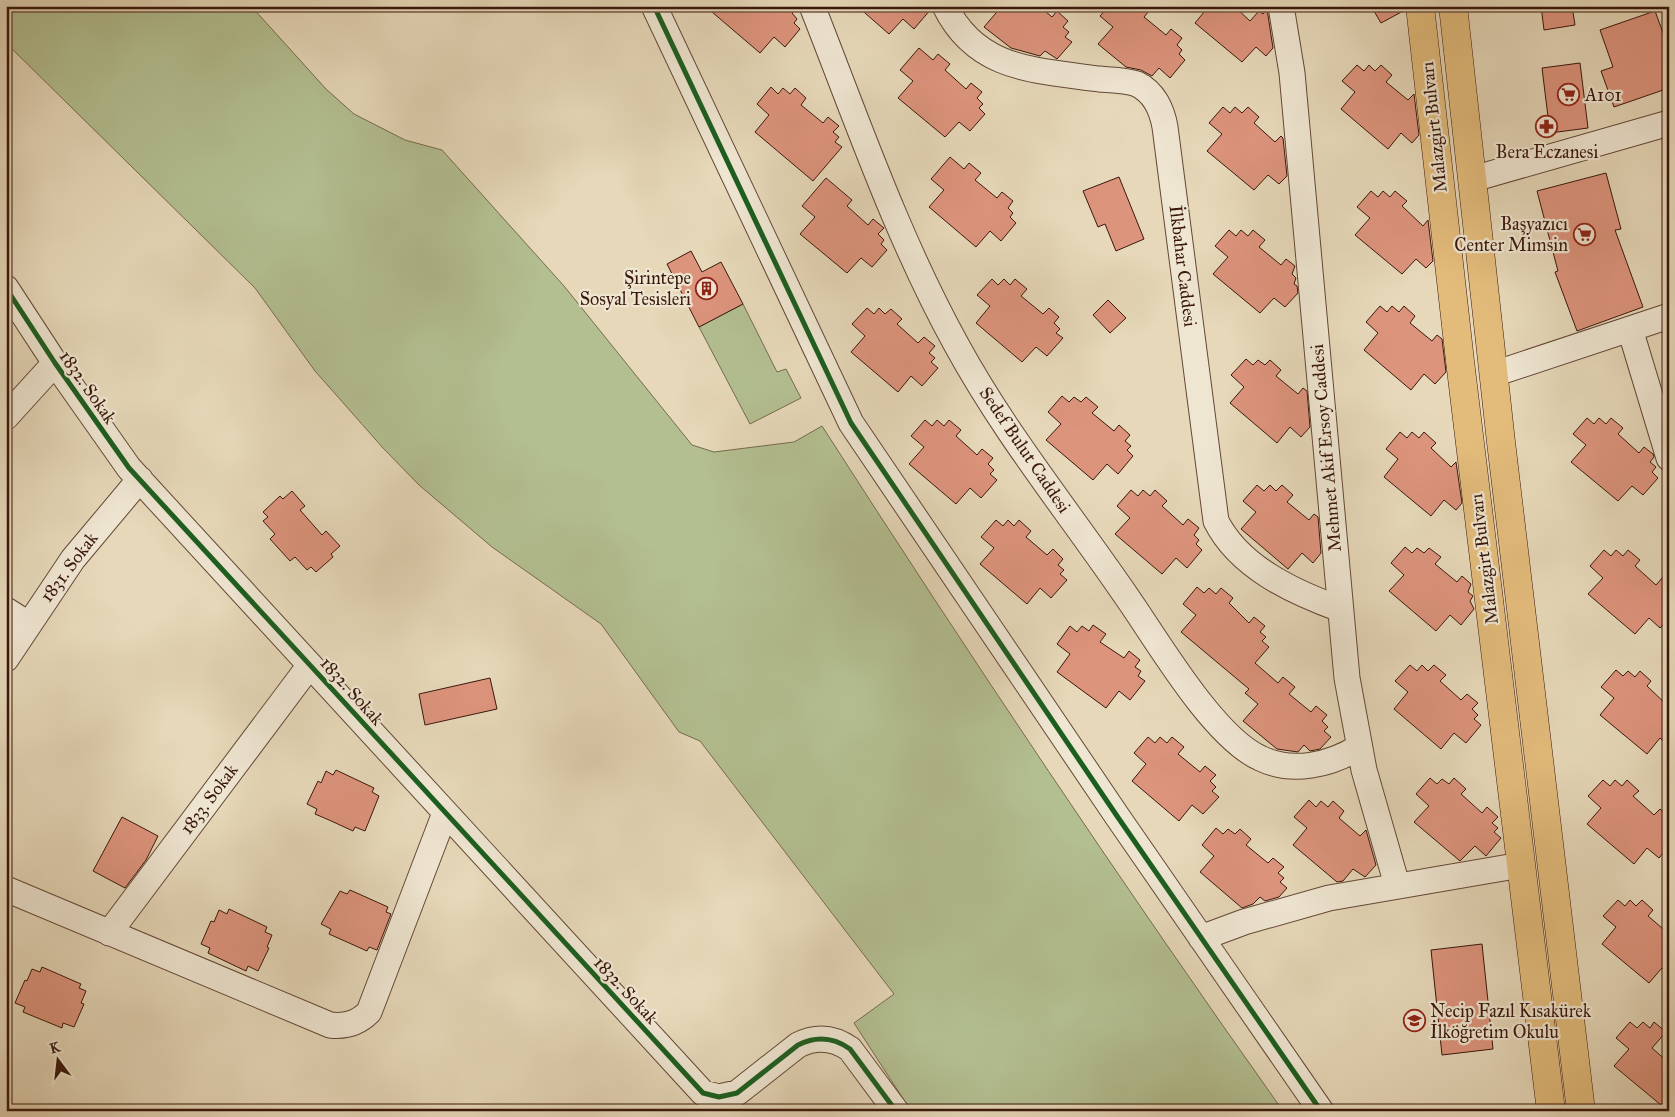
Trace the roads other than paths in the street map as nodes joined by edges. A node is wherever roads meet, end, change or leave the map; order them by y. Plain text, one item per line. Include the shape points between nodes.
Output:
1 (654, 6) edge
2 (812, 6) edge
3 (944, 6) edge
4 (1281, 6) edge
5 (1420, 6) edge
6 (1453, 6) edge
7 (1669, 123) edge
8 (1473, 179) junction
9 (6, 288) edge
10 (1669, 316) edge
11 (1630, 329) junction
12 (55, 363) junction
13 (1494, 374) junction
14 (6, 417) edge
15 (1669, 458) edge
16 (140, 480) junction
17 (1340, 609) junction
18 (6, 610) edge
19 (28, 624) junction
20 (6, 659) edge
21 (310, 665) junction
22 (1359, 747) junction
23 (445, 813) junction
24 (1521, 864) junction
25 (1397, 885) junction
26 (6, 889) edge
27 (109, 932) junction
28 (1200, 938) junction
29 (896, 1111) edge
30 (1321, 1111) edge
31 (1551, 1111) edge
32 (1581, 1111) edge

1 - 28 street via 851,423
2 - 22 street, Sedef Bulut Caddesi via 905,242 956,345 1019,446 1189,688 1243,748 1268,762 1290,766 1319,764 1340,758
3 - 17 street, İlkbahar Caddesi via 967,37 1001,62 1032,70 1136,84 1154,100 1164,118 1216,521 1230,544 1270,576
4 - 17 street, Mehmet Akif Ersoy Caddesi via 1292,73
5 - 24 highway, Malazgirt Bulvarı
6 - 8 highway, Malazgirt Bulvarı
7 - 8 street
8 - 13 highway, Malazgirt Bulvarı
9 - 12 street, 1832. Sokak
10 - 11 street
11 - 13 street
11 - 15 street
12 - 14 street
12 - 16 street, 1832. Sokak
13 - 32 highway, Malazgirt Bulvarı
16 - 19 street, 1831. Sokak via 73,559
16 - 21 street, 1832. Sokak
17 - 22 street, Mehmet Akif Ersoy Caddesi
18 - 19 street
19 - 20 street, 1831. Sokak
21 - 23 street, 1832. Sokak
21 - 27 street, 1833. Sokak
22 - 25 street, Mehmet Akif Ersoy Caddesi
23 - 27 street via 369,1012 351,1024 330,1025
23 - 29 street, 1832. Sokak via 703,1093 719,1097 737,1093 798,1045 823,1038 850,1048
24 - 25 street
24 - 31 highway, Malazgirt Bulvarı
25 - 28 street via 1287,909
26 - 27 street
28 - 30 street

